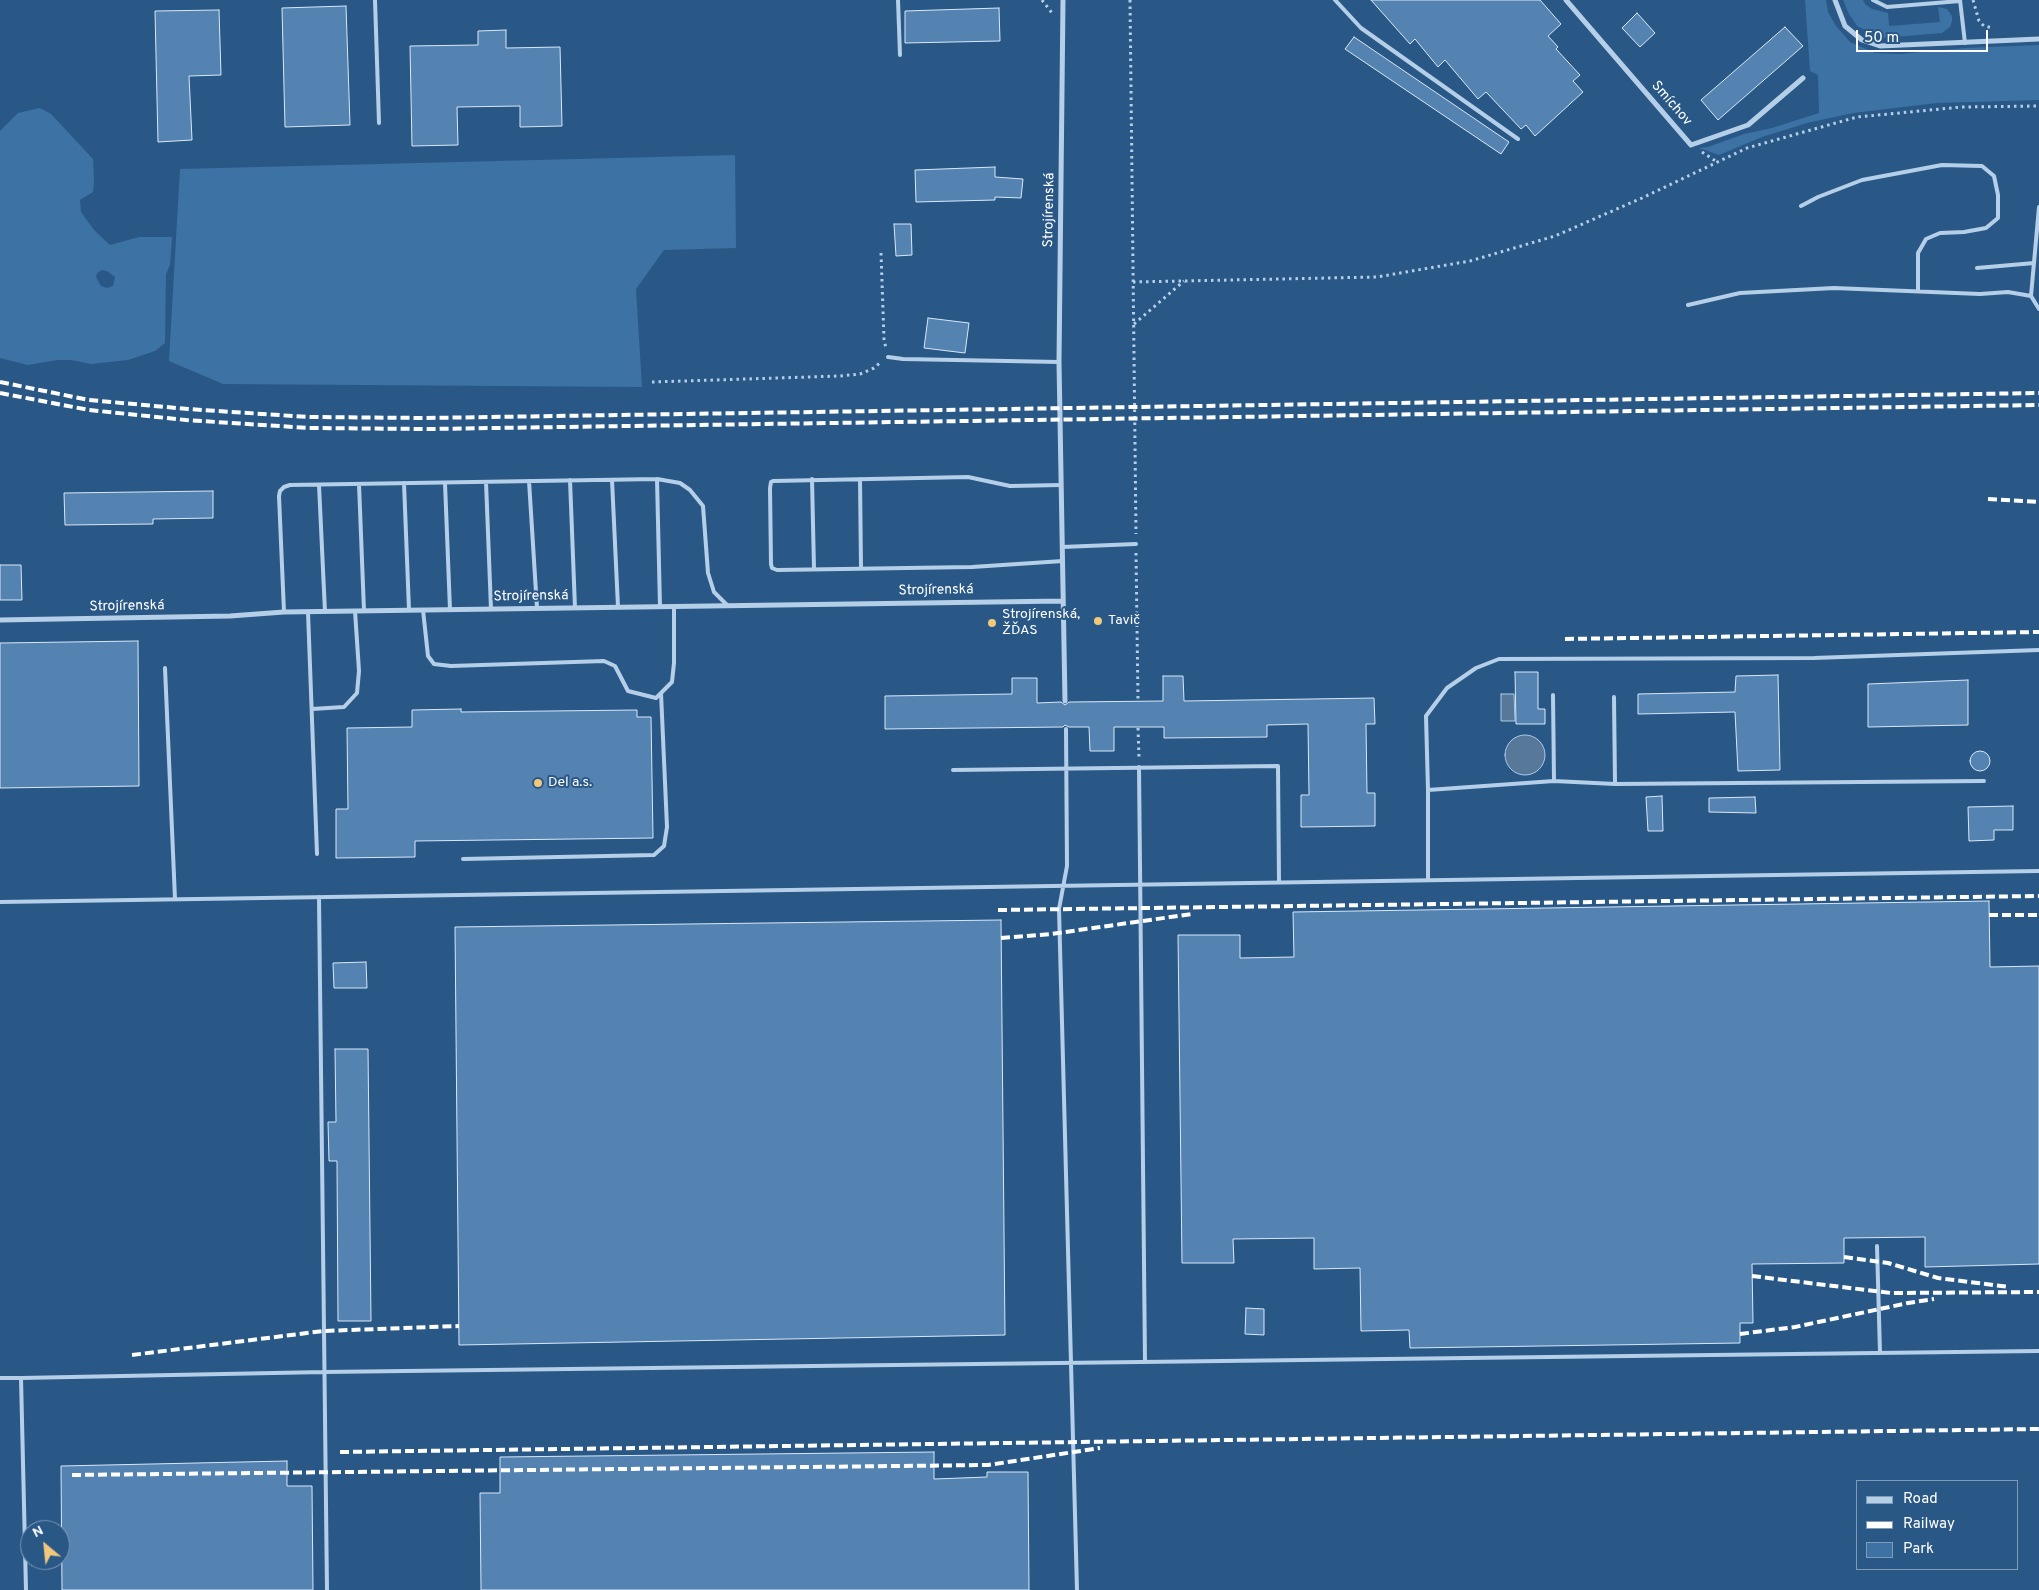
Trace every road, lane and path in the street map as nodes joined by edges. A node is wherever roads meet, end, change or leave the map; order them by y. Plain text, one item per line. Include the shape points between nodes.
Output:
1 (376, 0) edge
2 (898, 0) edge
3 (1063, 0) edge
4 (1130, 0) edge
5 (1335, 0) edge
6 (1566, 0) edge
7 (1835, 0) edge
8 (1873, 0) edge
9 (1974, 0) edge
10 (1960, 1) edge
11 (2001, 28) dead end
12 (2039, 39) edge
13 (1965, 43) junction
14 (900, 55) dead end
15 (1804, 78) dead end
16 (2039, 106) edge
17 (379, 123) dead end
18 (1518, 139) dead end
19 (1801, 206) dead end
20 (2039, 207) edge
21 (881, 253) dead end
22 (2034, 263) junction
23 (1977, 268) dead end
24 (1184, 281) junction
25 (1133, 282) junction
26 (1918, 291) junction
27 (2032, 296) junction
28 (1688, 305) dead end
29 (2039, 308) edge
30 (1134, 324) junction
31 (888, 357) junction
32 (1060, 362) junction
33 (652, 382) dead end
34 (657, 479) junction
35 (812, 479) junction
36 (860, 479) junction
37 (570, 480) junction
38 (612, 480) junction
39 (529, 481) junction
40 (486, 482) junction
41 (404, 483) junction
42 (445, 483) junction
43 (359, 484) junction
44 (320, 485) junction
45 (1062, 485) junction
46 (1136, 544) junction
47 (1062, 547) junction
48 (1063, 561) junction
49 (861, 568) junction
50 (814, 569) junction
51 (1064, 601) junction
52 (674, 606) junction
53 (728, 606) junction
54 (618, 607) junction
55 (660, 607) junction
56 (536, 608) junction
57 (575, 608) junction
58 (491, 609) junction
59 (410, 610) junction
60 (423, 610) junction
61 (450, 610) junction
62 (355, 611) junction
63 (364, 611) junction
64 (284, 612) junction
65 (308, 612) junction
66 (325, 612) junction
67 (0, 620) edge
68 (2039, 650) edge
69 (164, 668) dead end
70 (661, 693) junction
71 (1552, 695) dead end
72 (1614, 697) dead end
73 (1138, 700) dead end
74 (1065, 701) dead end
75 (312, 709) junction
76 (1138, 728) dead end
77 (1066, 729) dead end
78 (1066, 768) junction
79 (1139, 768) junction
80 (954, 770) dead end
81 (1984, 781) dead end
82 (1554, 782) junction
83 (1615, 784) junction
84 (1428, 790) junction
85 (318, 854) dead end
86 (463, 859) dead end
87 (2039, 871) edge
88 (1428, 880) junction
89 (1279, 882) junction
90 (1140, 884) junction
91 (1063, 886) junction
92 (319, 897) junction
93 (175, 899) junction
94 (0, 902) edge
95 (1877, 1246) dead end
96 (2039, 1351) edge
97 (1880, 1353) junction
98 (1145, 1362) junction
99 (1071, 1363) junction
100 (324, 1372) junction
101 (0, 1378) edge
102 (21, 1378) junction
103 (26, 1590) edge
104 (327, 1590) edge
105 (1077, 1590) edge

1 - 17 lane
2 - 14 lane
3 - 32 street, Strojírenská
4 - 25 path
5 - 18 lane via 1361,28
6 - 15 street, Smíchov via 1691,145 1748,125
7 - 13 street via 1845,26 1862,40 1880,46
8 - 10 lane via 1886,7
9 - 11 path via 1976,13 1984,26
10 - 13 lane
12 - 13 street
16 - 24 path via 1962,107 1857,117 1747,148 1555,236 1470,261 1377,277
19 - 26 lane via 1862,180 1942,165 1982,166 1994,176 1998,218 1986,228 1940,233 1926,239 1918,253
20 - 22 lane
21 - 31 path via 884,339
22 - 23 lane
22 - 27 lane
24 - 25 path
24 - 30 path
25 - 30 path
26 - 27 lane via 2008,292
26 - 28 lane via 1834,288 1740,293
27 - 29 lane
30 - 46 path
31 - 32 lane
31 - 33 path via 874,368 850,375
32 - 45 street, Strojírenská
34 - 38 lane
34 - 53 lane via 680,483 698,498 705,516 708,572 720,600
34 - 55 lane
35 - 36 lane
35 - 50 lane
35 - 50 lane via 771,482 770,564 777,570
36 - 45 lane via 968,477 1010,486
36 - 49 lane
37 - 38 lane
37 - 39 lane
37 - 57 lane
38 - 54 lane
39 - 40 lane
39 - 56 lane
40 - 42 lane
40 - 58 lane
41 - 42 lane
41 - 43 lane
41 - 59 lane
42 - 61 lane
43 - 44 lane
43 - 63 lane
44 - 64 lane via 290,485 280,491
44 - 66 lane
45 - 47 street, Strojírenská
46 - 47 lane
46 - 73 path
47 - 48 street, Strojírenská
48 - 49 lane via 972,567
48 - 51 street, Strojírenská
49 - 50 lane
51 - 53 street, Strojírenská
51 - 74 street, Strojírenská
52 - 53 street, Strojírenská
52 - 55 street, Strojírenská
52 - 70 lane via 672,682
54 - 55 street, Strojírenská
54 - 57 street, Strojírenská
56 - 57 street, Strojírenská
56 - 58 street, Strojírenská
58 - 61 street, Strojírenská
59 - 60 street, Strojírenská
59 - 63 street, Strojírenská
60 - 61 street, Strojírenská
60 - 70 lane via 428,656 434,664 604,661 615,666 628,691 656,698
62 - 63 street, Strojírenská
62 - 66 street, Strojírenská
62 - 75 lane via 359,671 357,693 344,707
64 - 65 street, Strojírenská
64 - 67 street, Strojírenská
65 - 66 street, Strojírenská
65 - 75 lane
68 - 84 lane via 1814,658 1499,659 1476,668 1447,688 1426,716
69 - 93 lane
70 - 86 lane via 667,827 664,846 654,855
71 - 82 lane
72 - 83 lane
75 - 85 lane
76 - 79 path
77 - 78 lane
78 - 79 lane
78 - 80 lane
78 - 91 lane via 1067,866
79 - 89 lane via 1278,766
79 - 90 lane
81 - 83 lane
82 - 83 lane
82 - 84 lane
84 - 88 lane
87 - 88 lane
88 - 89 lane
89 - 90 lane
90 - 91 lane
90 - 98 lane
91 - 92 lane
91 - 99 lane via 1059,909
92 - 93 lane
92 - 100 lane
93 - 94 lane
95 - 97 lane
96 - 97 lane
97 - 98 lane
98 - 99 lane
99 - 100 lane
99 - 105 lane
100 - 102 lane
100 - 104 lane
101 - 102 lane
102 - 103 lane

